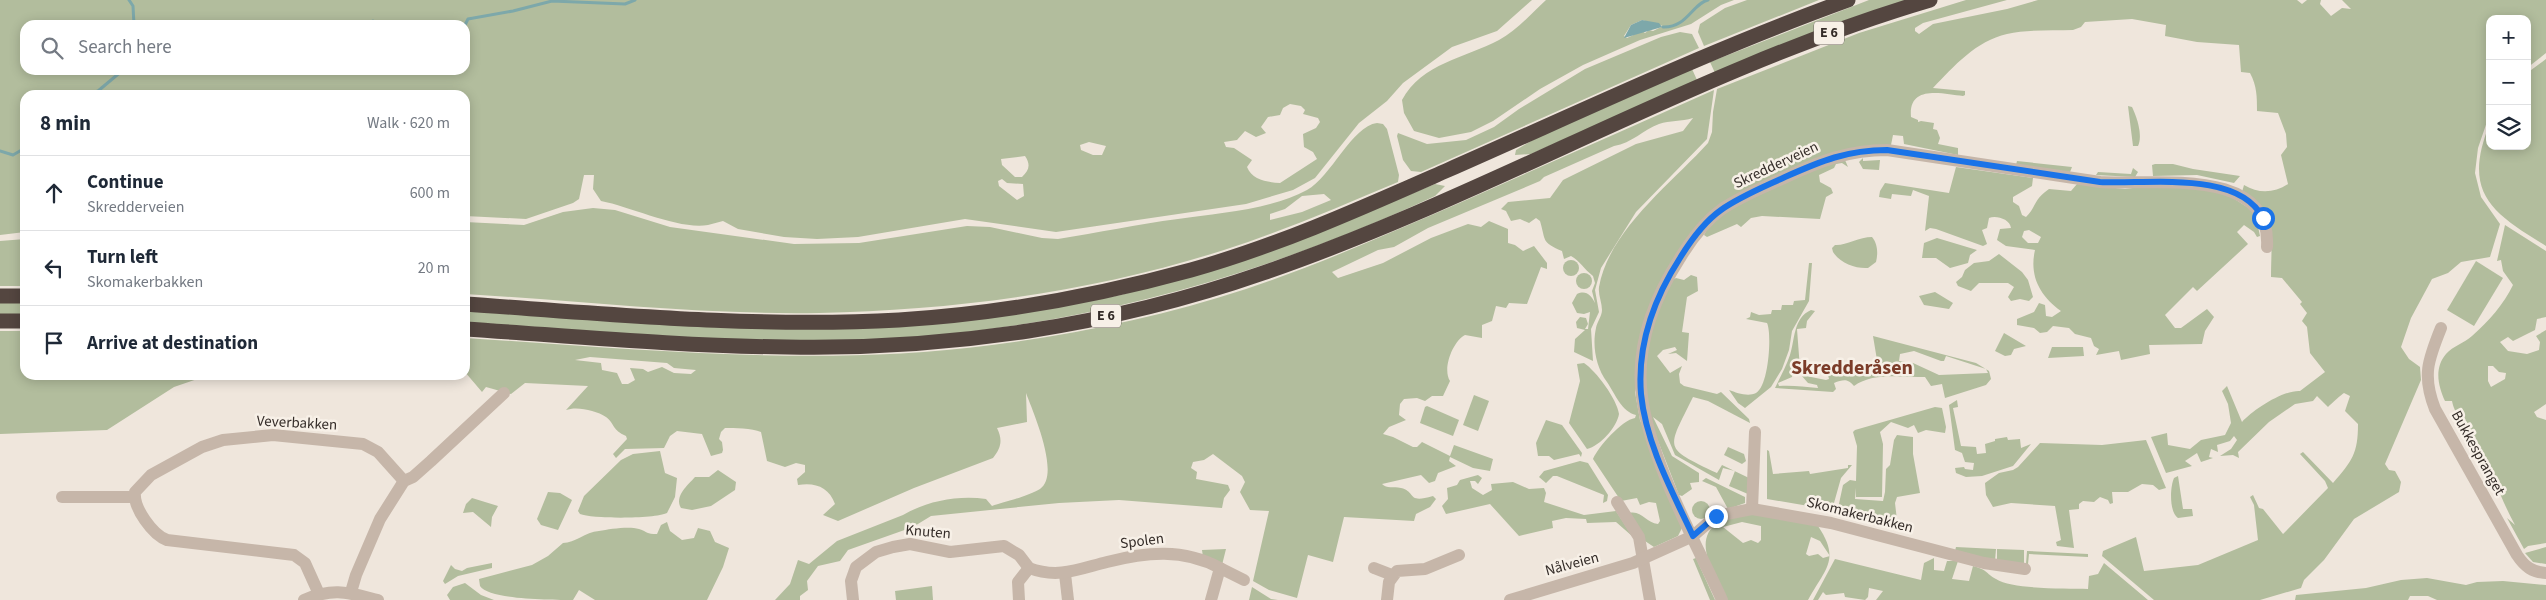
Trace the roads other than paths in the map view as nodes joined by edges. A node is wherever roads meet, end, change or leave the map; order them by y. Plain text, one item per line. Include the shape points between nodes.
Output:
1 (1848, 0) edge
2 (1930, 0) edge
3 (2266, 247) dead end
4 (0, 296) edge
5 (20, 296) edge
6 (470, 304) edge
7 (0, 321) edge
8 (20, 321) edge
9 (470, 328) edge
10 (2441, 328) dead end
11 (504, 393) dead end
12 (1755, 432) dead end
13 (404, 481) junction
14 (62, 497) dead end
15 (134, 497) junction
16 (1617, 502) dead end
17 (1752, 509) junction
18 (1693, 536) junction
19 (1459, 555) dead end
20 (1643, 558) junction
21 (1029, 568) junction
22 (1220, 568) junction
23 (1374, 568) dead end
24 (2025, 568) dead end
25 (2546, 573) edge
26 (1065, 574) junction
27 (1392, 575) junction
28 (1244, 580) dead end
29 (351, 592) junction
30 (319, 594) junction
31 (304, 600) edge
32 (378, 600) edge
33 (853, 600) edge
34 (1019, 600) edge
35 (1068, 600) edge
36 (1211, 600) edge
37 (1387, 600) edge
38 (1510, 600) edge
39 (1650, 600) edge
40 (1722, 600) edge

1 - 6 highway, E 6 via 1720,50 1352,212 1265,246 1178,273 1062,299 902,320 783,322
2 - 9 highway, E 6 via 1848,26 1729,73 1310,256 1187,297 1093,319 967,339 790,347 694,344
3 - 18 street, Skredderveien via 2265,223 2258,209 2241,196 2223,189 2184,182 2100,182 1887,150 1835,156 1737,200 1705,224 1673,269 1652,312 1642,349 1641,382 1646,422
4 - 5 highway
7 - 8 highway
10 - 25 street, Bukkespranget via 2429,356 2426,372 2428,394 2521,560 2532,571
11 - 13 street via 425,466
12 - 17 street
13 - 15 street, Veverbakken via 378,452 363,444 266,435 223,440 202,447 151,474 137,488
13 - 29 street via 380,519
14 - 15 street
15 - 30 street via 152,532 158,537 294,555 304,563
16 - 20 street via 1639,537
17 - 18 street, Skomakerbakken via 1716,516
17 - 24 street, Skomakerbakken via 1840,525 1984,563
18 - 20 street, Nålveien
18 - 40 street, Skredderveien
19 - 27 street via 1425,569 1401,570
20 - 38 street, Nålveien
20 - 39 street
21 - 26 street
21 - 33 street, Knuten via 1019,555 1004,546 950,552 910,544 876,552 856,567 851,581
21 - 34 street via 1018,582
22 - 26 street, Spolen via 1194,557 1166,553 1123,558
22 - 28 street
22 - 36 street
23 - 27 street
26 - 35 street
27 - 37 street via 1388,582
29 - 30 street
29 - 32 street
30 - 31 street

